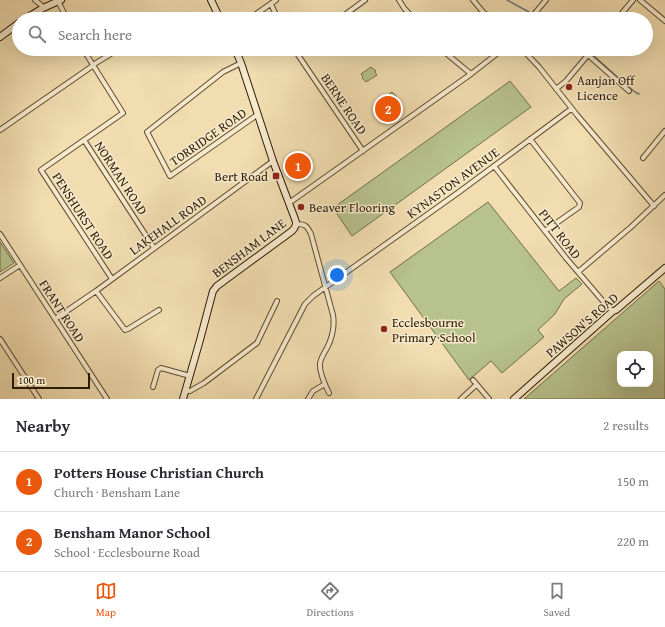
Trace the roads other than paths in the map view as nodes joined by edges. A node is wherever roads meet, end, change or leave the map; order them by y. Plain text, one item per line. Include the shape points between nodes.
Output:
1 (35, 0) edge
2 (60, 0) edge
3 (211, 0) edge
4 (276, 0) edge
5 (365, 0) edge
6 (399, 0) edge
7 (474, 0) edge
8 (546, 0) edge
9 (633, 0) edge
10 (640, 0) edge
11 (271, 4) junction
12 (43, 8) junction
13 (36, 12) edge
14 (64, 12) edge
15 (217, 12) edge
16 (259, 12) edge
17 (275, 12) edge
18 (349, 12) edge
19 (408, 12) edge
20 (483, 12) edge
21 (536, 12) edge
22 (623, 12) edge
23 (665, 21) edge
24 (12, 28) edge
25 (0, 37) edge
26 (88, 56) edge
27 (107, 56) edge
28 (238, 56) edge
29 (300, 56) edge
30 (449, 56) edge
31 (493, 56) edge
32 (529, 56) edge
33 (587, 56) edge
34 (589, 56) edge
35 (241, 63) junction
36 (94, 64) junction
37 (471, 74) junction
38 (556, 89) junction
39 (629, 91) dead end
40 (571, 109) junction
41 (257, 115) junction
42 (0, 130) edge
43 (665, 131) edge
44 (530, 139) junction
45 (84, 140) junction
46 (363, 151) junction
47 (643, 158) dead end
48 (273, 161) junction
49 (494, 166) junction
50 (665, 195) edge
51 (290, 203) junction
52 (654, 206) junction
53 (296, 224) junction
54 (545, 231) junction
55 (0, 234) edge
56 (154, 248) junction
57 (20, 265) junction
58 (665, 268) edge
59 (578, 272) junction
60 (0, 278) edge
61 (112, 279) junction
62 (326, 286) junction
63 (96, 291) junction
64 (277, 302) dead end
65 (159, 310) dead end
66 (613, 311) junction
67 (55, 319) junction
68 (0, 339) edge
69 (190, 376) junction
70 (473, 380) dead end
71 (325, 384) junction
72 (476, 385) junction
73 (152, 387) dead end
74 (185, 391) junction
75 (329, 393) dead end
76 (39, 399) edge
77 (107, 399) edge
78 (183, 399) edge
79 (256, 399) edge
80 (308, 399) edge
81 (460, 399) edge
82 (489, 399) edge
83 (514, 399) edge

1 - 12 street
2 - 12 street
2 - 14 street
3 - 15 street
4 - 11 street
5 - 18 street
6 - 19 street
7 - 20 street
8 - 21 street
9 - 22 street
10 - 23 street
11 - 16 street
11 - 17 street
12 - 13 street
24 - 25 street
26 - 36 street, PENSHURST ROAD
27 - 36 street
28 - 35 street, BENSHAM LANE
29 - 46 street, BERNE ROAD
30 - 37 street
31 - 37 street
32 - 38 street
33 - 38 street
34 - 39 street
35 - 41 street, BENSHAM LANE
35 - 41 street, TORRIDGE ROAD via 223,72 147,132 170,176
36 - 42 street
36 - 45 street, PENSHURST ROAD via 123,113
37 - 46 street
38 - 40 street
40 - 44 street, KYNASTON AVENUE
40 - 52 street
41 - 48 street, BENSHAM LANE
43 - 47 street
44 - 49 street, KYNASTON AVENUE
44 - 54 street via 580,203 579,207
45 - 56 street, NORMAN ROAD
45 - 61 street, PENSHURST ROAD via 40,170
46 - 51 street
48 - 51 street, BENSHAM LANE
48 - 56 street, LAKEHALL ROAD
49 - 54 street, PITT ROAD
49 - 62 street, KYNASTON AVENUE
50 - 52 street
51 - 53 street, BENSHAM LANE
52 - 59 street
53 - 62 street via 305,225 311,234
53 - 69 street, BENSHAM LANE via 292,231 213,291
54 - 59 street, PITT ROAD
55 - 57 street, FRANT ROAD
56 - 61 street, LAKEHALL ROAD
57 - 60 street
57 - 67 street, FRANT ROAD
58 - 66 street, PAWSON'S ROAD
59 - 66 street, PITT ROAD
61 - 63 street, LAKEHALL ROAD
62 - 71 street via 334,324 331,339 320,363
62 - 79 street, KYNASTON AVENUE via 305,304
63 - 65 street via 125,330
63 - 67 street, LAKEHALL ROAD
64 - 74 street via 257,343 204,383
66 - 83 street, PAWSON'S ROAD
67 - 77 street, FRANT ROAD
68 - 76 street
69 - 73 street via 161,368
69 - 74 street, BENSHAM LANE
70 - 72 street
71 - 75 street
71 - 80 street via 313,391
72 - 81 street
72 - 82 street
74 - 78 street, BENSHAM LANE

